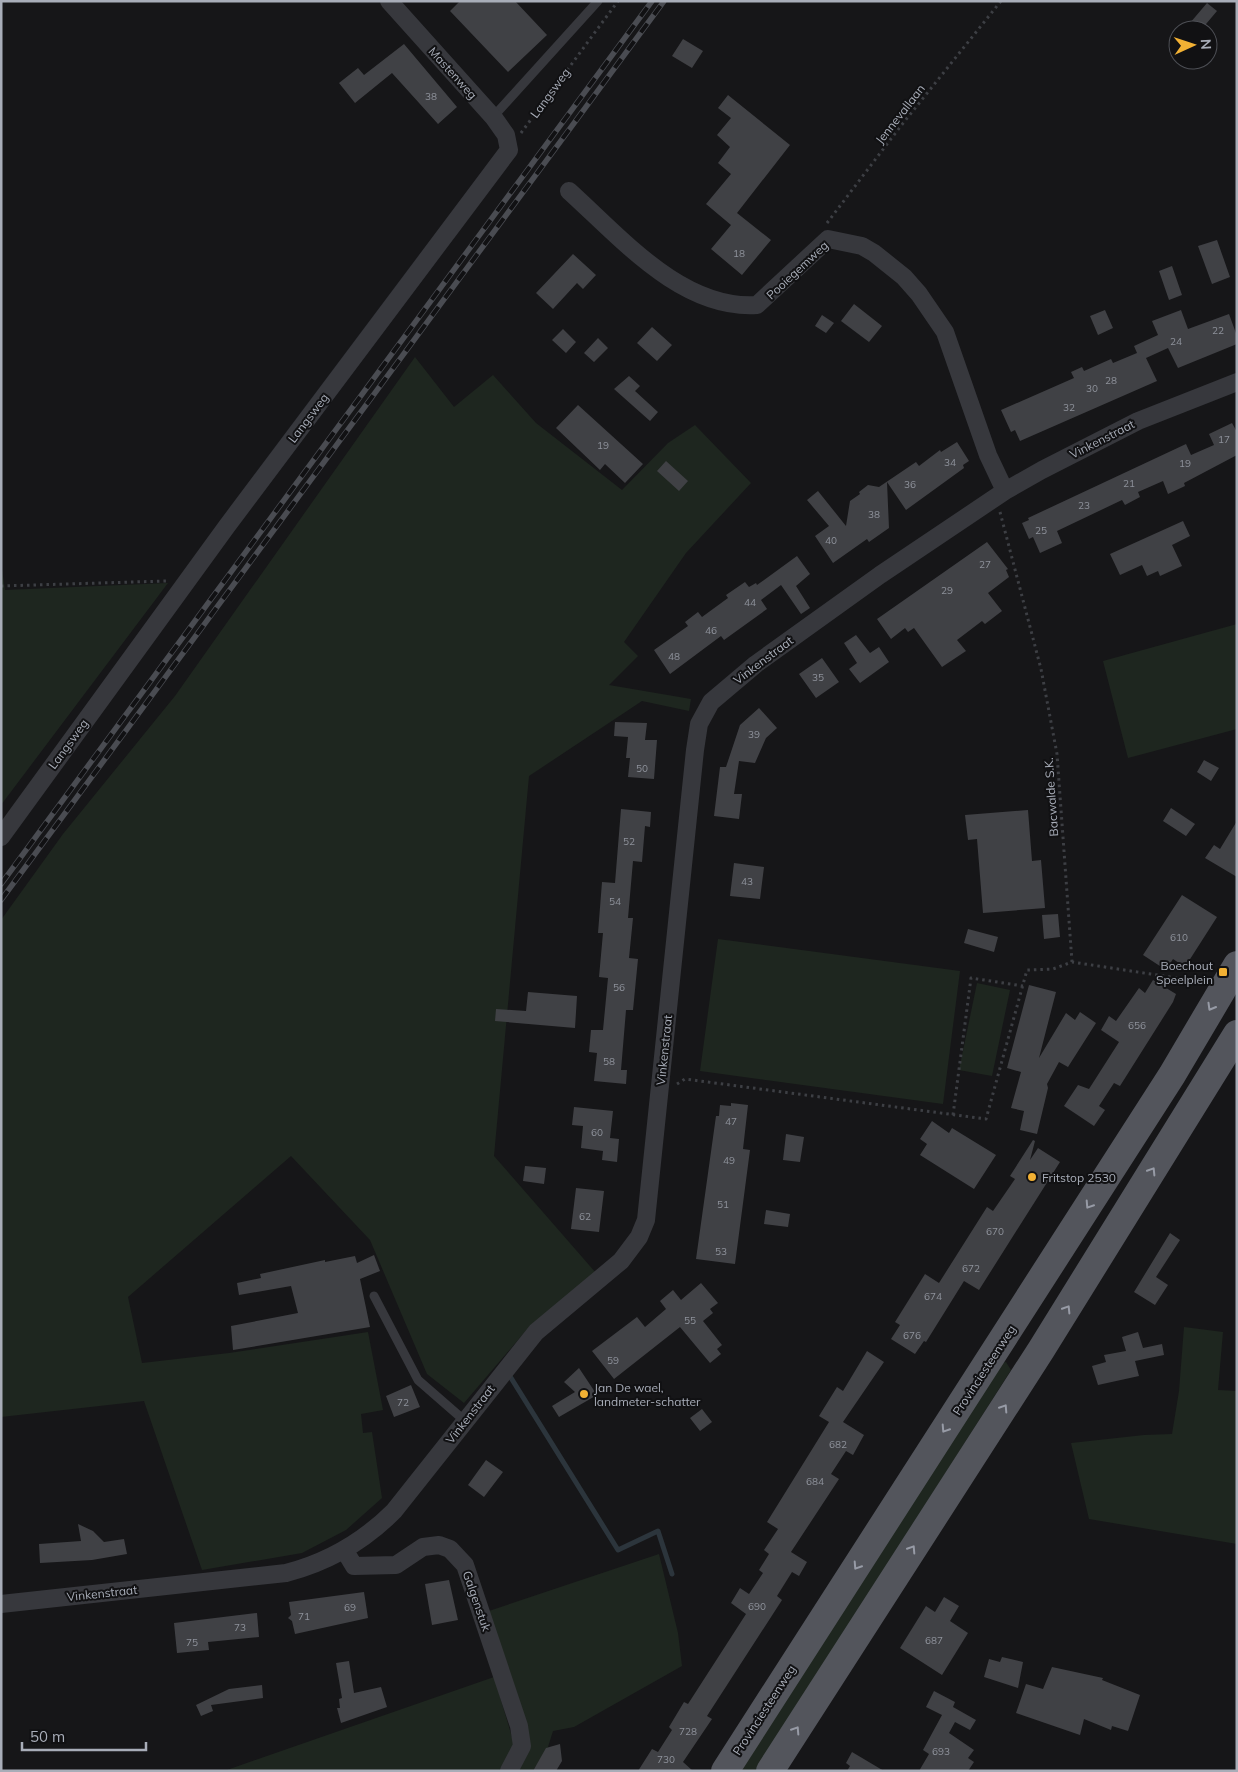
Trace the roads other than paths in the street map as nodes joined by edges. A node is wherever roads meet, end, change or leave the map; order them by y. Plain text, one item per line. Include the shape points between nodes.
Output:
1 (389, 1) edge
2 (598, 1) edge
3 (492, 117) junction
4 (509, 150) joint
5 (569, 191) dead end
6 (1237, 382) edge
7 (1001, 494) junction
8 (1, 837) edge
9 (1237, 965) edge
10 (1237, 1034) edge
11 (374, 1296) dead end
12 (465, 1420) junction
13 (344, 1550) junction
14 (1, 1604) edge
15 (509, 1771) edge
16 (726, 1771) edge
17 (770, 1771) edge

1 - 3 street, Mastenweg
2 - 3 lane
3 - 4 street, Mastenweg via 506,135
4 - 8 street, Langsweg via 187,581
5 - 7 street, Pooiegemweg via 665,276 701,295 738,305 757,305 828,239 854,243 874,253 904,277 945,332
6 - 7 street, Vinkenstraat via 1138,421
7 - 12 street, Vinkenstraat via 880,575 756,664 711,702 699,724 695,750 646,1220 631,1251 536,1332
9 -> 16 main road, Provinciesteenweg via 1172,1075
17 -> 10 main road via 1041,1350
11 - 12 lane via 418,1380
12 - 13 street, Vinkenstraat via 394,1511
13 - 14 street, Vinkenstraat via 309,1567 286,1573
13 - 15 street, Galgenstuk via 354,1566 396,1565 423,1547 439,1545 450,1549 464,1565 519,1726 522,1746

